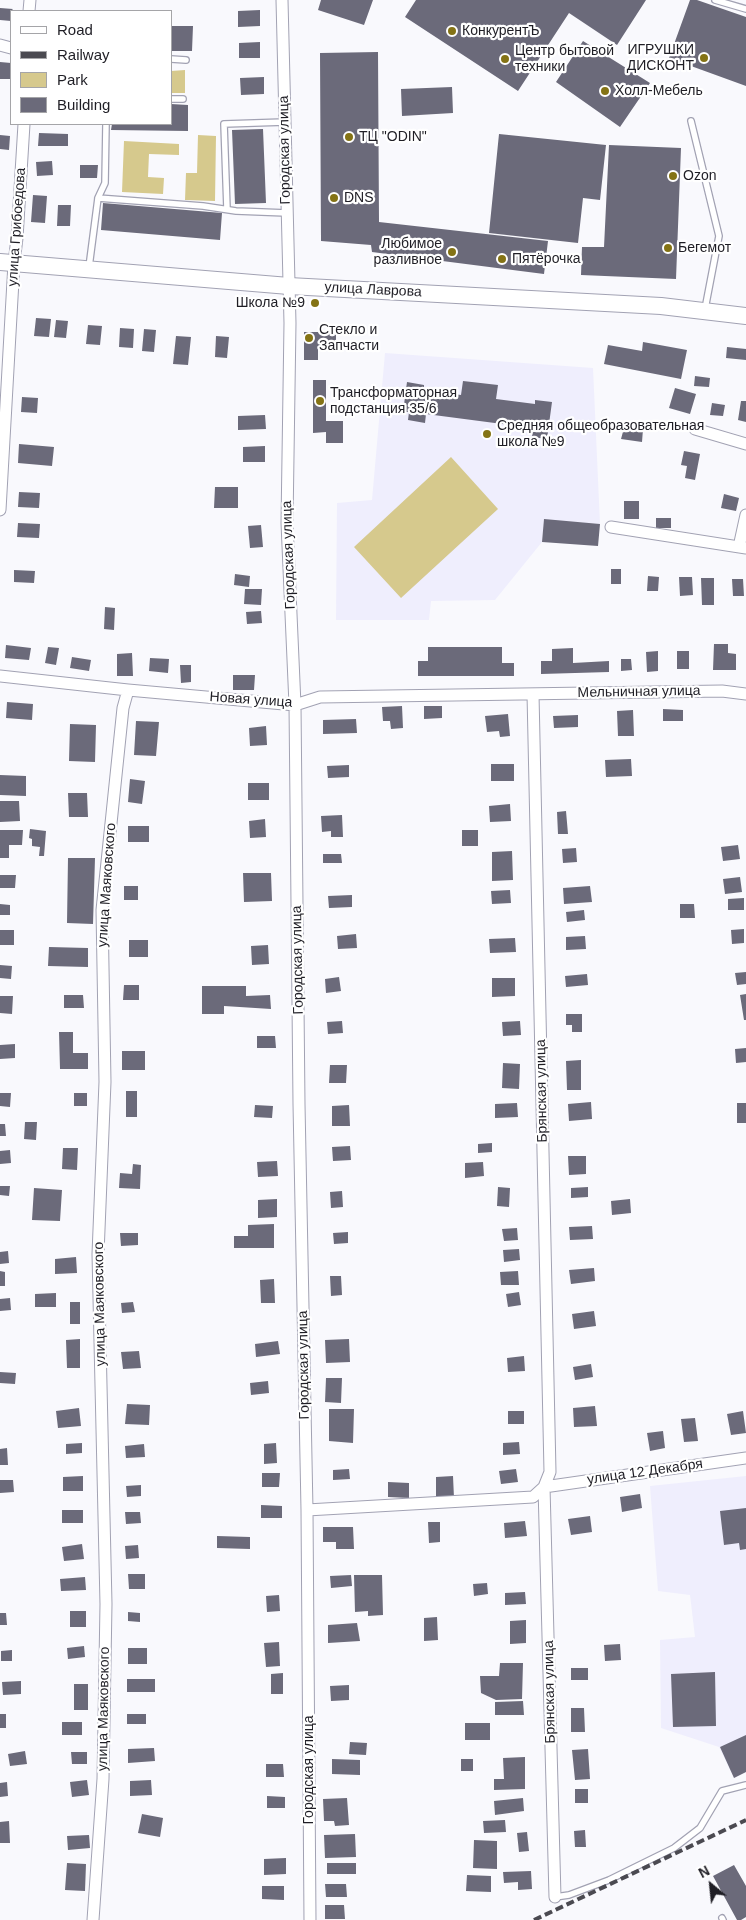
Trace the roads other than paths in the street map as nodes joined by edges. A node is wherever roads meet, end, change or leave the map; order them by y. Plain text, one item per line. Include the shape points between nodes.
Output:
1 (282, 0) edge
2 (715, 0) edge
3 (746, 9) edge
4 (172, 60) edge
5 (186, 60) dead end
6 (172, 99) edge
7 (183, 99) dead end
8 (691, 120) dead end
9 (285, 122) junction
10 (24, 125) edge
11 (106, 125) edge
12 (98, 198) junction
13 (227, 209) junction
14 (287, 213) junction
15 (7, 262) edge
16 (88, 269) junction
17 (289, 286) junction
18 (704, 311) junction
19 (746, 316) edge
20 (695, 429) dead end
21 (746, 444) edge
22 (0, 510) edge
23 (746, 515) edge
24 (611, 527) dead end
25 (742, 547) edge
26 (0, 676) edge
27 (128, 690) junction
28 (533, 694) junction
29 (746, 694) edge
30 (295, 705) junction
31 (746, 1458) edge
32 (544, 1487) junction
33 (307, 1510) junction
34 (746, 1785) edge
35 (555, 1896) joint
36 (93, 1920) edge
37 (310, 1920) edge

1 - 9 street, Городская улица
2 - 3 lane
4 - 5 lane
6 - 7 lane
8 - 18 lane via 719,236
9 - 13 lane via 224,124
9 - 14 street, Городская улица
10 - 15 street, улица Грибоедова via 17,238
11 - 12 lane via 105,184
12 - 13 lane
12 - 16 lane
13 - 14 lane
14 - 17 street, Городская улица
15 - 16 main road, улица Лаврова
15 - 22 street, улица Грибоедова
16 - 17 main road, улица Лаврова
17 - 18 main road, улица Лаврова
17 - 30 street, Городская улица via 287,523
18 - 19 main road, улица Лаврова
20 - 21 street
23 - 25 street
24 - 25 street
26 - 27 street, Новая улица
27 - 30 street, Новая улица
27 - 36 street, улица Маяковского via 123,708 102,910 105,1082 98,1254 106,1604 103,1779
28 - 29 street, Мельничная улица via 722,691
28 - 30 street, Новая улица via 320,697
28 - 32 street, Брянская улица via 550,1472
30 - 33 street, Городская улица
31 - 32 street, улица 12 Декабря
32 - 33 street via 533,1497
32 - 35 street, Брянская улица
33 - 37 street, Городская улица
34 - 35 lane via 722,1791 700,1828 674,1848 609,1880 569,1895

